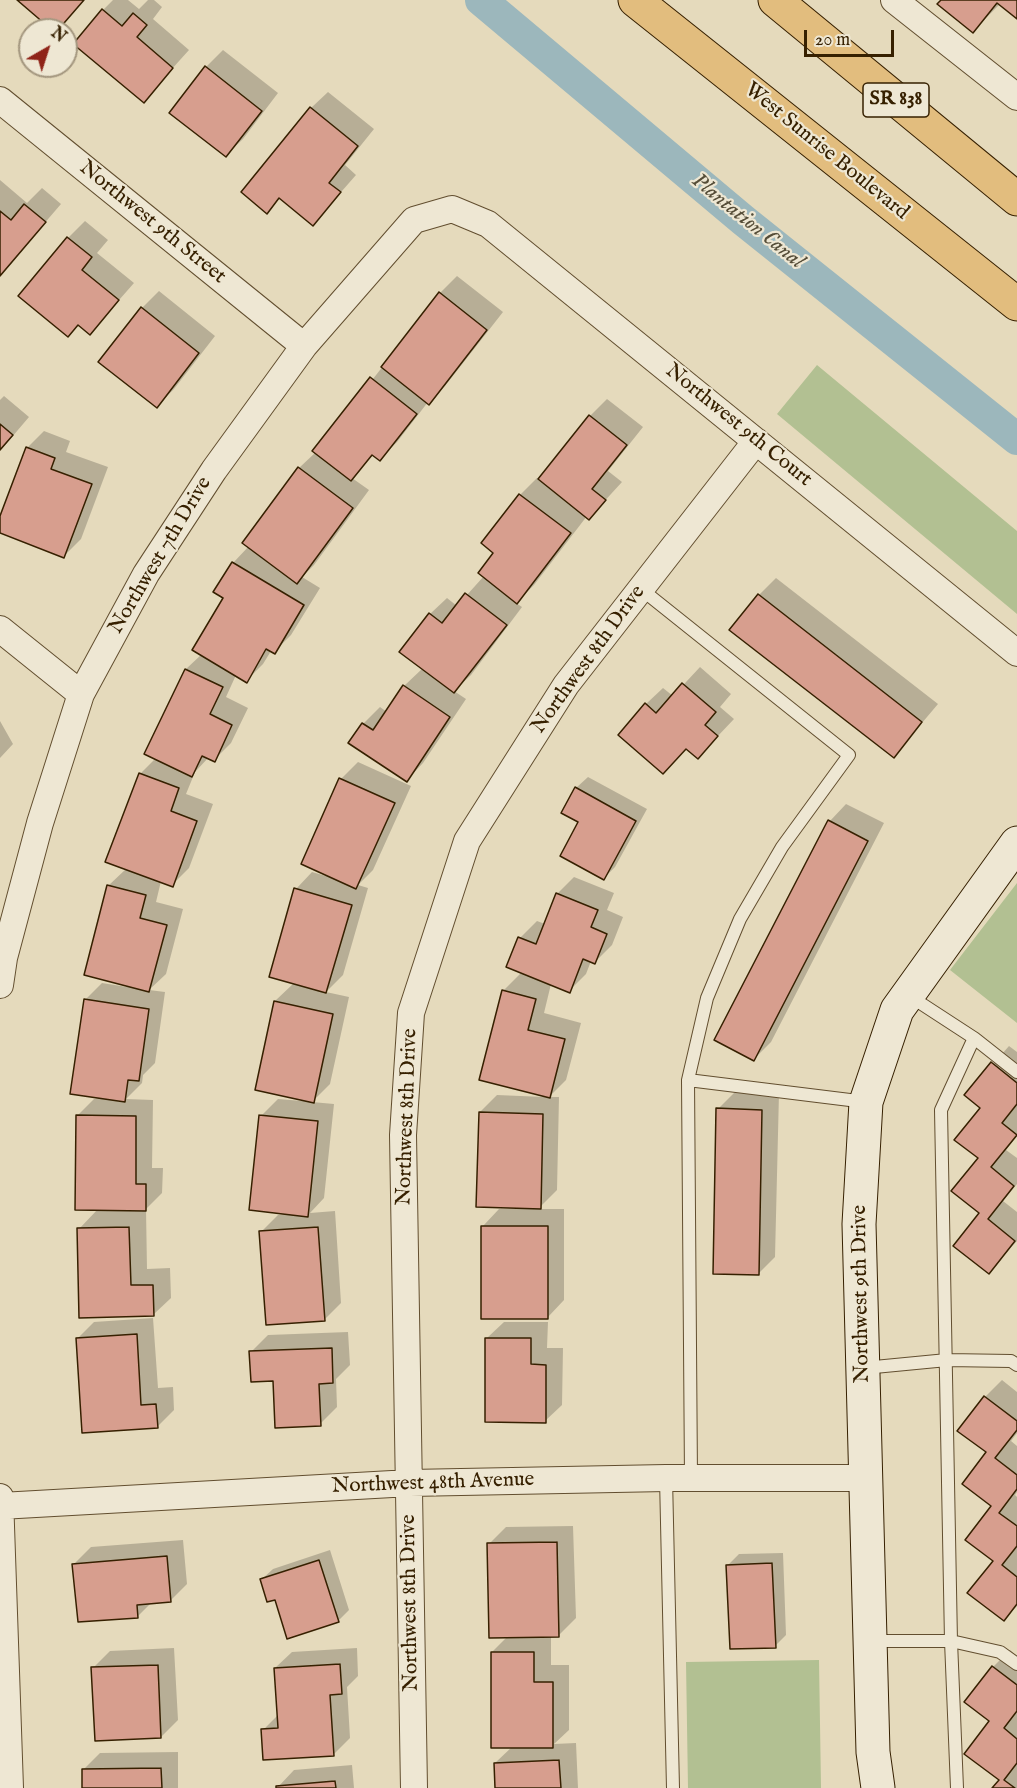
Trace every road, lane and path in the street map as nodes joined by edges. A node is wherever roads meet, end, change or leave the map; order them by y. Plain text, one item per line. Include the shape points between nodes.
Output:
1 (635, 0) edge
2 (775, 0) edge
3 (894, 0) edge
4 (1017, 97) edge
5 (0, 100) edge
6 (1017, 199) edge
7 (452, 209) joint
8 (1017, 304) edge
9 (304, 346) junction
10 (756, 441) junction
11 (640, 589) junction
12 (0, 629) edge
13 (1017, 653) edge
14 (81, 694) junction
15 (1017, 843) edge
16 (0, 985) edge
17 (908, 994) junction
18 (974, 1038) junction
19 (1017, 1072) edge
20 (688, 1080) junction
21 (866, 1102) junction
22 (947, 1360) junction
23 (1017, 1365) edge
24 (863, 1368) junction
25 (678, 1478) junction
26 (866, 1478) junction
27 (410, 1483) junction
28 (0, 1497) edge
29 (0, 1506) edge
30 (870, 1641) junction
31 (951, 1641) junction
32 (1017, 1664) edge
33 (10, 1788) edge
34 (414, 1788) edge
35 (673, 1788) edge
36 (878, 1788) edge
37 (957, 1788) edge

1 - 8 main road, West Sunrise Boulevard
2 - 6 main road, SR 838
3 - 4 street
5 - 9 street, Northwest 9th Street
7 - 9 street, Northwest 7th Drive via 414,220
7 - 10 street, Northwest 9th Court via 488,224
9 - 14 street, Northwest 7th Drive via 214,470 146,574
10 - 11 street, Northwest 8th Drive
10 - 13 street, Northwest 9th Court
11 - 20 lane via 849,755 782,847 740,919 707,999
11 - 27 street, Northwest 8th Drive via 566,685 467,841 411,1013 403,1135
12 - 14 street
14 - 16 street, Northwest 7th Drive via 40,823
15 - 17 street, Northwest 9th Drive
17 - 18 lane
17 - 21 street, Northwest 9th Drive via 897,1010
18 - 19 lane
18 - 22 lane via 941,1110
20 - 21 lane
20 - 25 lane
21 - 24 street, Northwest 9th Drive via 859,1224
22 - 23 lane via 1011,1361
22 - 24 lane
22 - 31 lane
24 - 26 street, Northwest 9th Drive
25 - 26 street, Northwest 48th Avenue
25 - 27 street, Northwest 48th Avenue
25 - 35 lane
26 - 30 street, Northwest 9th Drive
27 - 29 street, Northwest 48th Avenue
27 - 34 street, Northwest 8th Drive
28 - 29 street
29 - 33 street
30 - 31 lane
30 - 36 street, Northwest 9th Drive via 873,1752
31 - 32 lane via 1000,1652
31 - 37 lane

